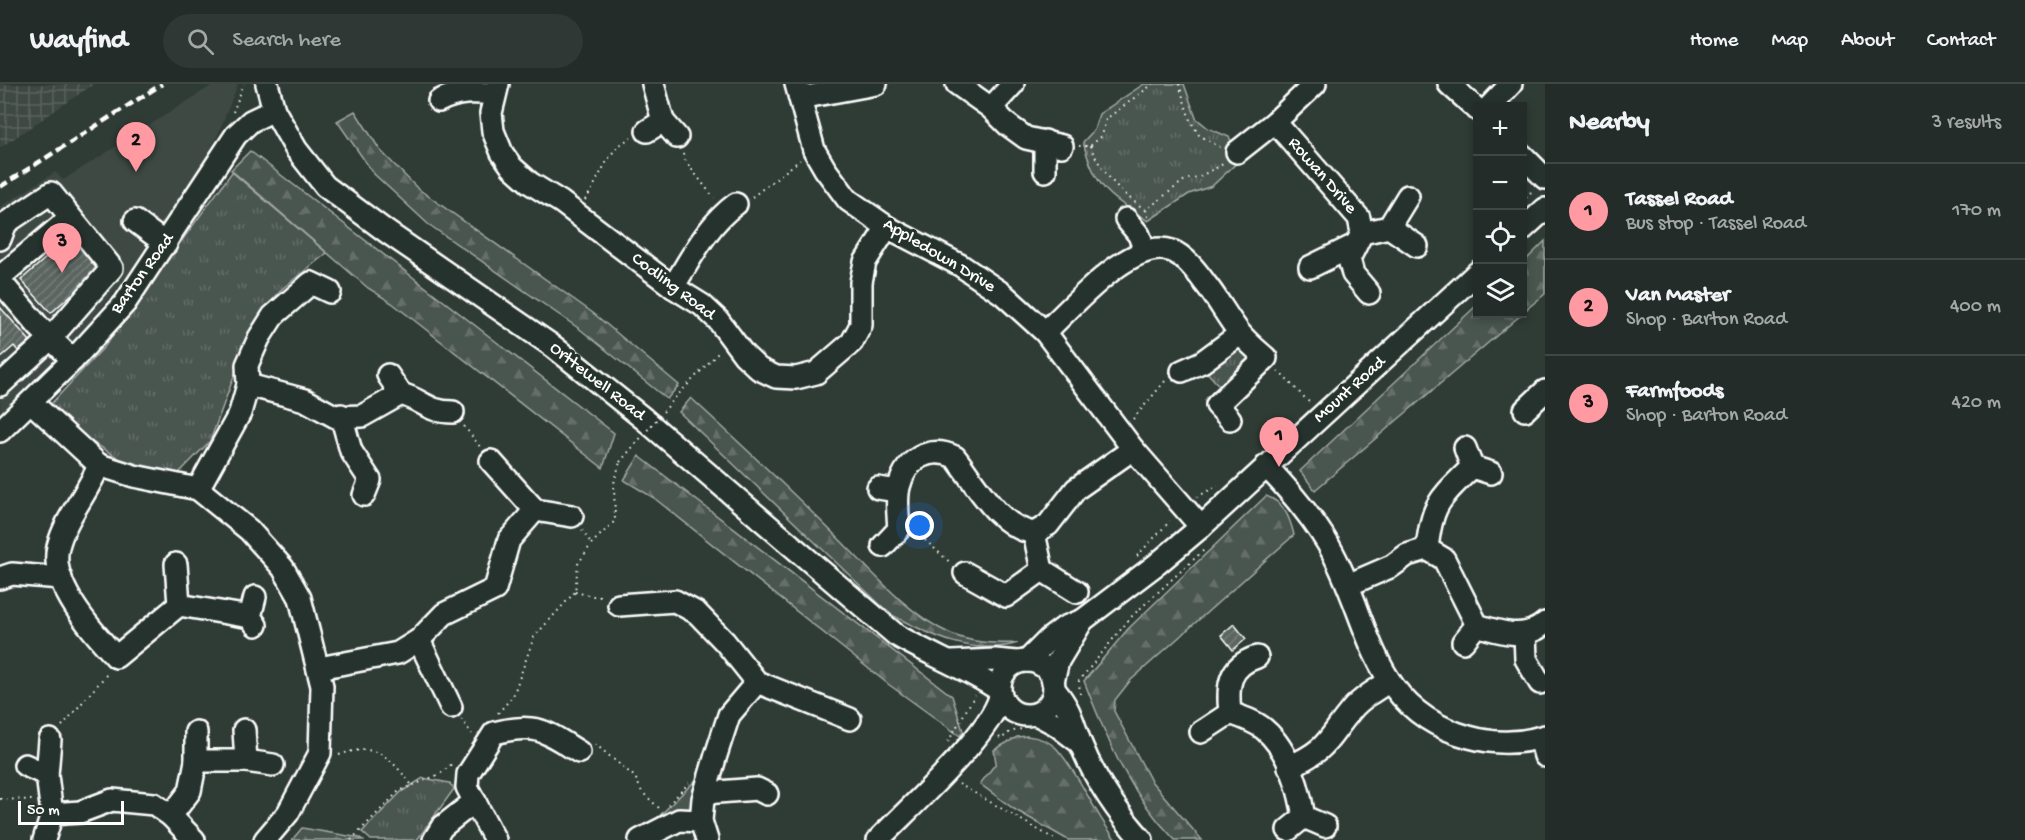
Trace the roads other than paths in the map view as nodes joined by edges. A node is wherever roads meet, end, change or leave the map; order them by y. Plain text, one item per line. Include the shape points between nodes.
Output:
1 (267, 84) edge
2 (653, 84) edge
3 (876, 84) edge
4 (957, 84) edge
5 (1013, 84) edge
6 (1315, 84) edge
7 (1449, 84) edge
8 (1511, 84) edge
9 (496, 89) edge
10 (798, 91) edge
11 (439, 101) dead end
12 (1494, 102) edge
13 (1473, 106) edge
14 (992, 108) junction
15 (274, 110) junction
16 (1275, 122) junction
17 (662, 130) road end
18 (1233, 156) road end
19 (1523, 156) edge
20 (1045, 171) dead end
21 (1545, 178) edge
22 (1408, 196) dead end
23 (731, 208) road end
24 (1545, 209) edge
25 (70, 218) junction
26 (1126, 219) dead end
27 (135, 221) dead end
28 (1527, 225) edge
29 (887, 226) junction
30 (1389, 227) junction
31 (0, 239) edge
32 (1358, 239) junction
33 (166, 244) junction
34 (1417, 246) dead end
35 (1145, 251) junction
36 (1310, 267) dead end
37 (1473, 276) edge
38 (0, 279) edge
39 (673, 287) junction
40 (330, 292) dead end
41 (1369, 293) dead end
42 (1045, 332) junction
43 (1240, 334) junction
44 (50, 339) junction
45 (73, 360) junction
46 (1182, 370) road end
47 (388, 375) dead end
48 (0, 385) edge
49 (248, 385) junction
50 (1545, 391) edge
51 (401, 394) junction
52 (31, 402) junction
53 (1525, 410) dead end
54 (453, 412) road end
55 (341, 415) junction
56 (1230, 419) dead end
57 (0, 431) edge
58 (1133, 449) junction
59 (491, 461) road end
60 (1476, 463) dead end
61 (99, 465) junction
62 (1266, 466) junction
63 (198, 489) junction
64 (364, 495) dead end
65 (535, 510) junction
66 (572, 516) dead end
67 (1201, 526) junction
68 (1034, 533) junction
69 (883, 546) dead end
70 (1427, 549) junction
71 (176, 564) dead end
72 (1041, 570) junction
73 (965, 573) road end
74 (0, 578) edge
75 (61, 578) junction
76 (1348, 585) junction
77 (1077, 592) dead end
78 (179, 605) junction
79 (634, 610) road end
80 (254, 613) dead end
81 (1083, 620) junction
82 (1545, 623) edge
83 (1477, 625) junction
84 (1525, 633) junction
85 (419, 640) junction
86 (1463, 642) dead end
87 (1257, 657) dead end
88 (951, 662) junction
89 (1022, 662) junction
90 (319, 668) junction
91 (758, 682) junction
92 (1388, 682) junction
93 (1540, 683) dead end
94 (1054, 685) junction
95 (1000, 693) junction
96 (451, 707) road end
97 (1230, 713) junction
98 (1031, 719) junction
99 (852, 722) dead end
100 (244, 730) dead end
101 (196, 732) dead end
102 (1201, 732) dead end
103 (50, 740) road end
104 (1080, 743) junction
105 (1543, 743) edge
106 (967, 748) junction
107 (584, 752) road end
108 (196, 761) junction
109 (246, 761) junction
110 (25, 765) dead end
111 (273, 765) dead end
112 (47, 775) junction
113 (1294, 776) junction
114 (699, 786) junction
115 (767, 794) dead end
116 (475, 801) junction
117 (51, 807) junction
118 (171, 816) junction
119 (1325, 826) dead end
120 (704, 830) edge
121 (44, 840) edge
122 (194, 840) edge
123 (266, 840) edge
124 (434, 840) edge
125 (495, 840) edge
126 (640, 840) edge
127 (878, 840) edge
128 (1142, 840) edge

1 - 15 street, Orttewell Road
2 - 17 street
3 - 10 street
4 - 14 street
5 - 14 street
6 - 16 street, Rowan Drive
7 - 13 street
8 - 12 street
9 - 11 street, Codling Road via 453,94
9 - 39 street, Codling Road via 491,112 493,130 512,167
10 - 29 street, Appledown Drive via 814,150 825,169 848,200
14 - 20 street via 1026,138 1054,144
15 - 33 street, Barton Road via 251,121 236,135
15 - 88 street, Orttewell Road via 296,149 325,186 554,347 645,419 896,635 925,653
16 - 18 street, Rowan Drive
16 - 32 street, Rowan Drive via 1359,218
19 - 21 street
22 - 30 street
23 - 39 street via 696,249
24 - 28 street
25 - 31 street via 51,193 6,224
25 - 38 street
25 - 44 street via 112,268
26 - 35 street via 1139,235
27 - 33 street
29 - 39 street, Codling Road via 865,262 861,325 852,342 816,373 776,377 759,369 702,305
29 - 42 street, Appledown Drive via 960,265 1003,294
30 - 32 street, Rowan Drive
30 - 34 street
32 - 36 street, Rowan Drive
32 - 41 street via 1349,259 1353,274
33 - 45 street, Barton Road via 125,303
35 - 42 street via 1122,262
35 - 43 street via 1172,251 1187,261
37 - 62 street, Mount Road via 1312,410
38 - 44 street
40 - 49 street via 311,283 273,316 247,365
42 - 58 street, Appledown Drive
43 - 46 street via 1202,362
43 - 56 street via 1266,358 1217,405
44 - 45 street
44 - 48 street
45 - 52 street, Barton Road
47 - 51 street
49 - 55 street via 305,400 336,417
49 - 63 street via 240,413
50 - 53 street
51 - 54 street via 436,412
51 - 55 street via 362,416
52 - 57 street, Barton Road
52 - 61 street
55 - 64 street via 351,451 370,480
58 - 67 street, Appledown Drive
58 - 68 street via 1076,489 1048,525
59 - 65 street
60 - 70 street via 1441,497 1430,517
61 - 63 street
61 - 75 street via 57,548
62 - 67 street, Mount Road
62 - 76 street via 1303,506
63 - 90 street via 249,530 283,568 300,597
65 - 66 street
65 - 85 street via 509,540 495,589 444,614
67 - 81 street, Mount Road
68 - 69 street via 1013,525 996,510 955,457 930,451 910,464 888,490 899,529
68 - 72 street
70 - 76 street
70 - 83 street via 1448,566
71 - 78 street
72 - 73 street via 1006,596
72 - 77 street
74 - 75 street via 12,574
75 - 78 street via 76,610 112,665
76 - 92 street
78 - 80 street
79 - 91 street via 675,601 697,614
81 - 89 street, Mount Road via 1065,627
81 - 94 street, Mount Road via 1058,661
82 - 84 street
83 - 84 street via 1499,633
83 - 86 street
84 - 93 street via 1526,659
85 - 90 street via 398,653
85 - 96 street
87 - 97 street via 1245,663 1230,680
88 - 89 street, Orttewell Road
88 - 95 street, Orttewell Road
89 - 94 street via 1044,667
89 - 95 street via 1004,673
90 - 123 street via 320,753 288,813
91 - 99 street
91 - 114 street via 729,715
92 - 105 street via 1422,716 1446,731 1507,743
92 - 113 street via 1354,707 1326,746
94 - 98 street via 1052,700
94 - 104 street via 1071,710
95 - 98 street via 1006,707
95 - 106 street via 997,711
97 - 102 street
97 - 113 street via 1266,730
98 - 104 street via 1055,724
98 - 106 street
100 - 109 street
101 - 108 street
103 - 112 street
104 - 128 street via 1103,788
106 - 127 street
107 - 116 street via 542,729 512,728 494,733 468,774 467,787
108 - 109 street
108 - 118 street via 190,790
109 - 111 street
110 - 112 street
112 - 117 street
113 - 119 street via 1296,824
114 - 115 street via 757,789
114 - 120 street
116 - 124 street via 441,827
116 - 125 street
117 - 118 street via 80,812 112,800 154,804
117 - 121 street
118 - 122 street
120 - 126 street via 678,820

